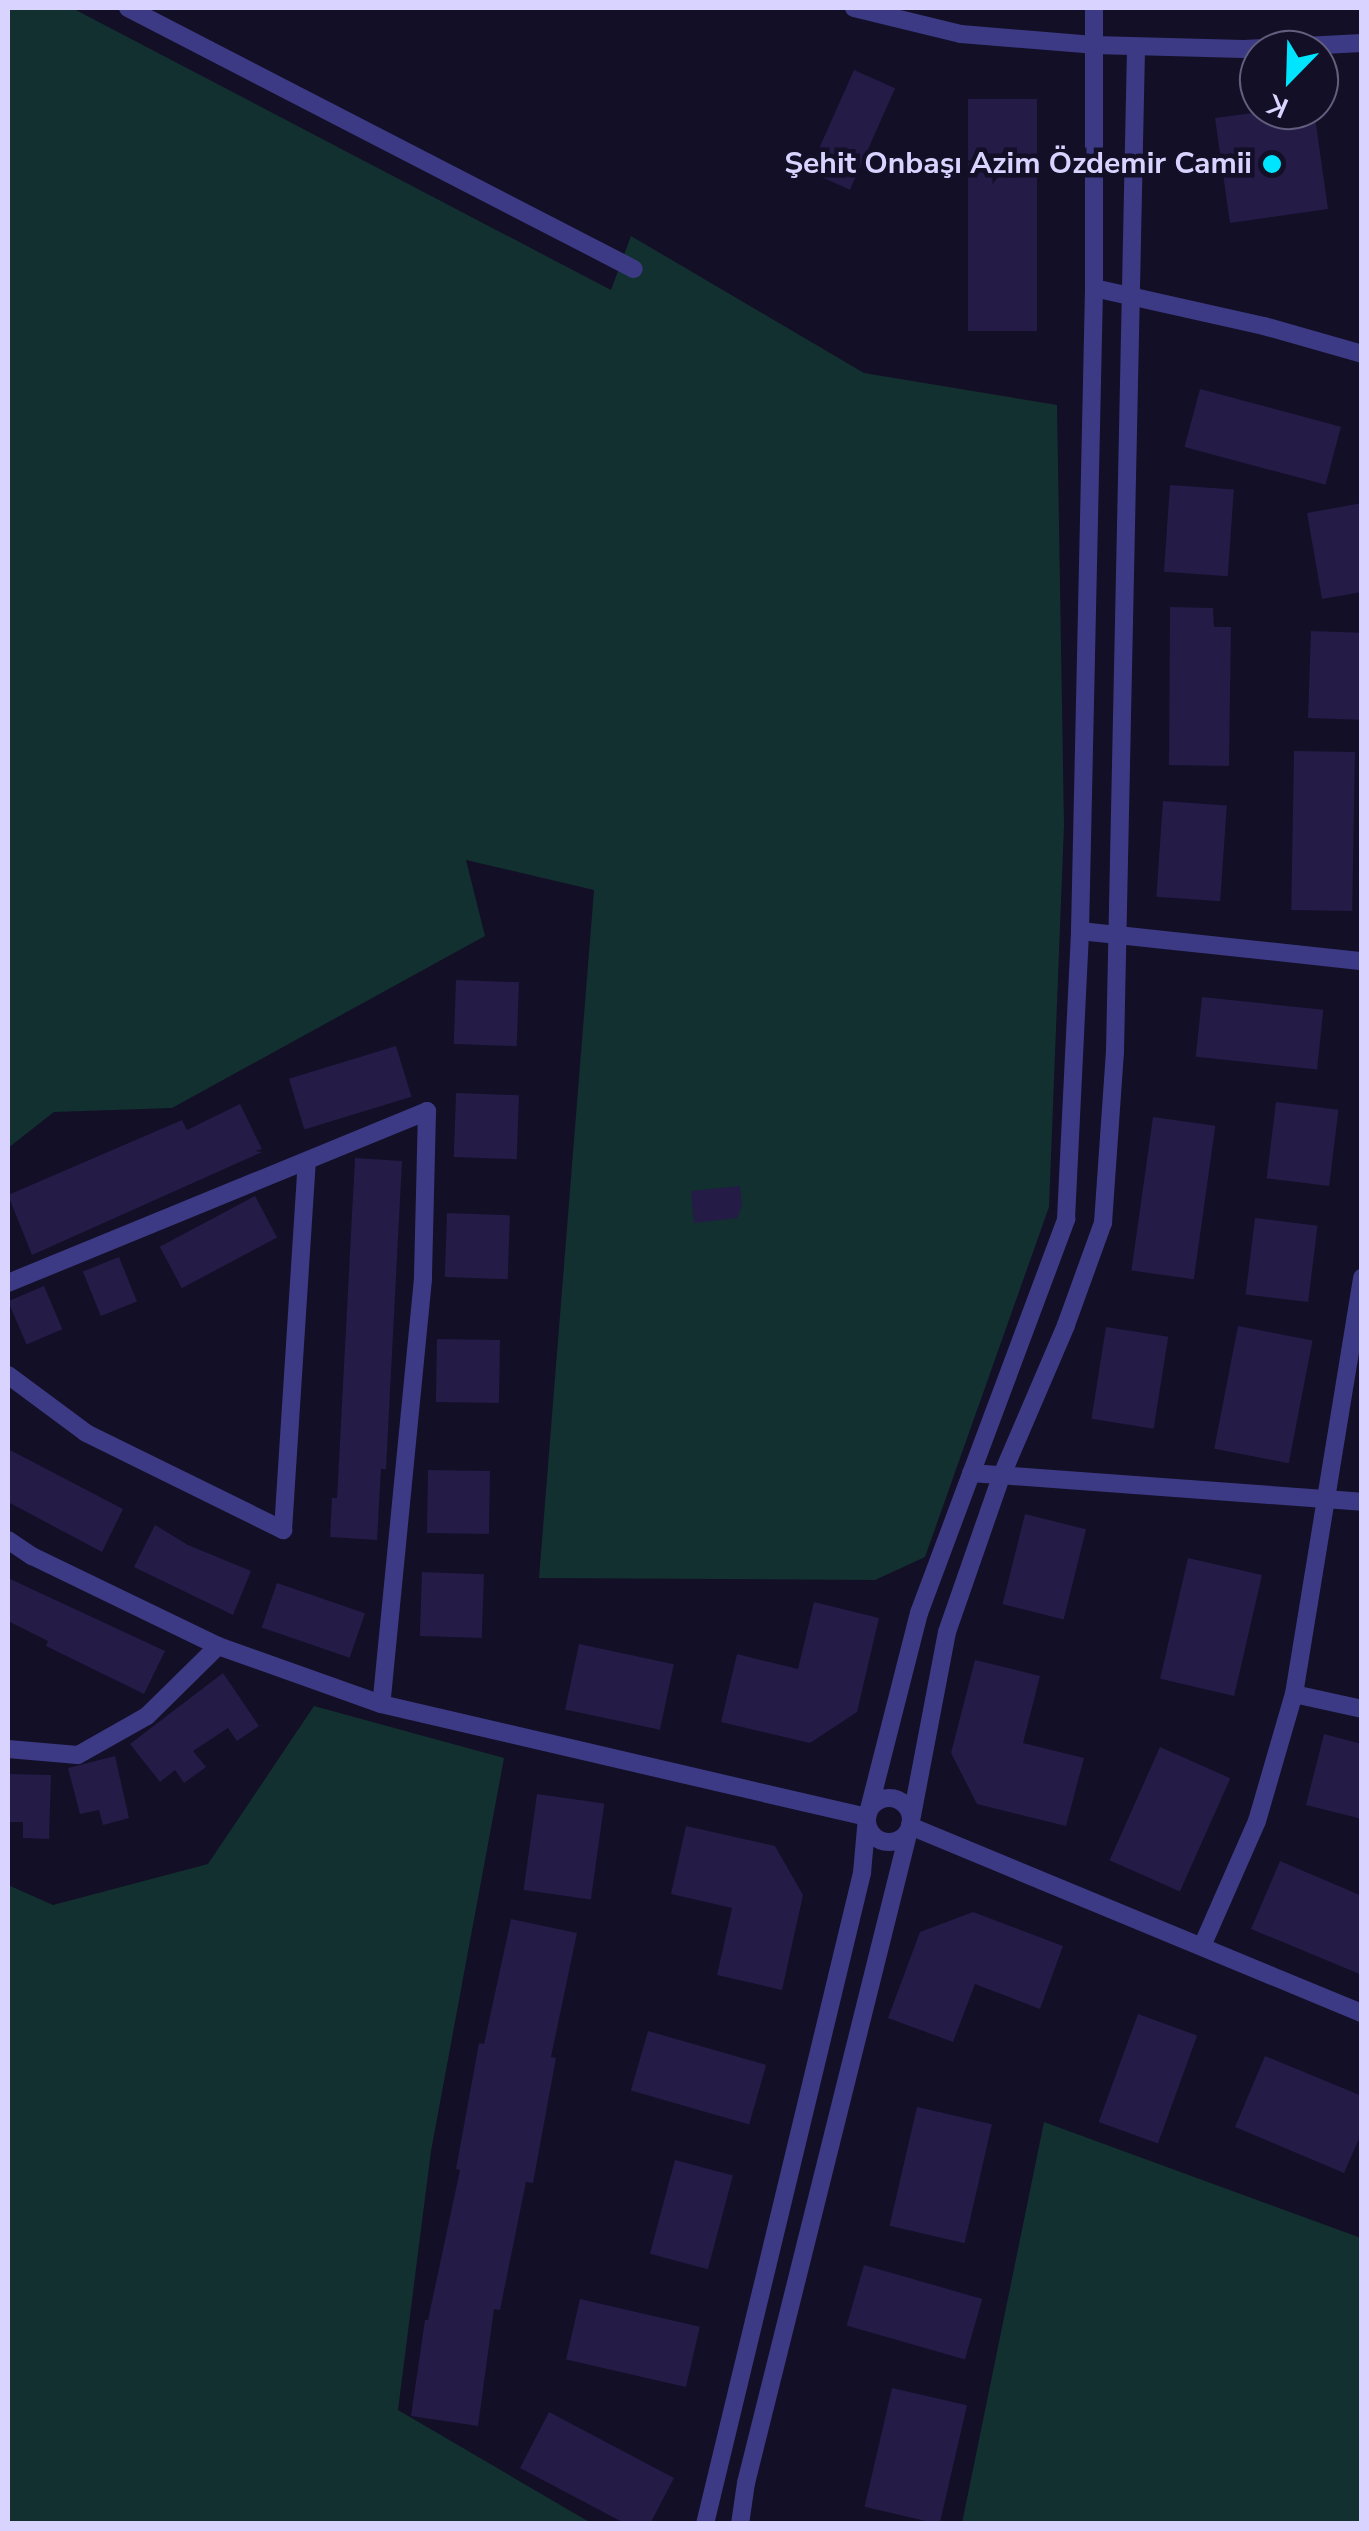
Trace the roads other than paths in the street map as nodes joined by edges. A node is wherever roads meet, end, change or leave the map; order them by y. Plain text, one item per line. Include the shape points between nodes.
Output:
1 (128, 8) edge
2 (854, 8) edge
3 (1094, 8) edge
4 (1362, 43) edge
5 (1094, 46) junction
6 (1136, 47) junction
7 (634, 269) dead end
8 (1094, 288) junction
9 (1131, 297) junction
10 (1362, 354) edge
11 (1080, 931) junction
12 (1118, 934) junction
13 (1362, 961) edge
14 (307, 1163) junction
15 (1362, 1278) edge
16 (8, 1283) edge
17 (1356, 1353) edge
18 (8, 1375) edge
19 (971, 1473) junction
20 (1002, 1476) junction
21 (1327, 1498) junction
22 (1362, 1502) edge
23 (8, 1540) edge
24 (218, 1646) junction
25 (1294, 1694) junction
26 (381, 1704) junction
27 (1362, 1709) edge
28 (8, 1749) edge
29 (867, 1816) junction
30 (910, 1826) junction
31 (1203, 1944) junction
32 (1362, 2013) edge
33 (705, 2524) edge
34 (740, 2524) edge

1 - 7 street
2 - 5 street via 961,34
3 - 5 street
4 - 6 street
5 - 6 street
5 - 8 street
6 - 9 street
8 - 9 street
8 - 11 street
9 - 10 street
9 - 12 street
11 - 12 street
11 - 19 street via 1066,1219
12 - 13 street
12 - 20 street via 1103,1222
14 - 16 street
14 - 18 street via 283,1530 86,1433
14 - 26 street via 427,1110 423,1279
15 - 17 street
17 - 21 street
19 - 20 street
19 - 29 street via 919,1613
20 - 21 street
20 - 30 street via 947,1632
21 - 22 street
21 - 25 street
23 - 24 street
24 - 26 street
24 - 28 street via 147,1716 78,1755
25 - 27 street
25 - 31 street via 1258,1821
26 - 29 street
29 - 30 street via 880,1841 895,1841
29 - 30 street via 878,1801 890,1798 907,1808
29 - 33 street via 862,1873
30 - 31 street
30 - 34 street
31 - 32 street

